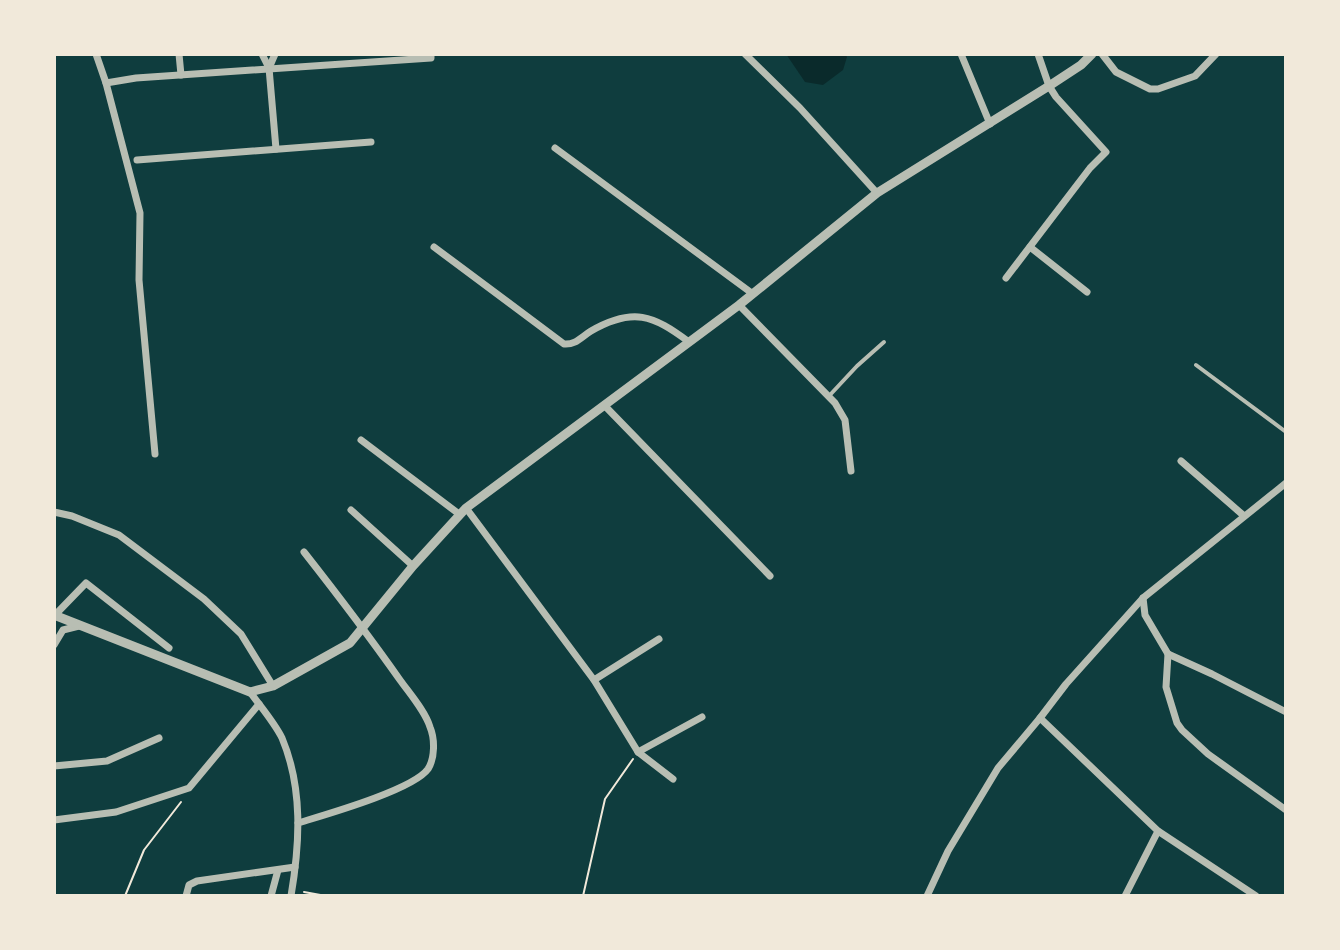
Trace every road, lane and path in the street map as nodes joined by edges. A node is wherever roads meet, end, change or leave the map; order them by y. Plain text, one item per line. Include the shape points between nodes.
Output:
1 (96, 54) edge
2 (179, 54) edge
3 (262, 54) edge
4 (275, 54) edge
5 (745, 54) edge
6 (961, 54) edge
7 (1038, 54) edge
8 (1092, 54) edge
9 (1102, 54) edge
10 (1216, 54) edge
11 (431, 56) edge
12 (365, 58) edge
13 (269, 68) junction
14 (181, 75) junction
15 (106, 83) junction
16 (1049, 86) junction
17 (990, 124) junction
18 (371, 142) dead end
19 (555, 148) dead end
20 (276, 149) junction
21 (137, 160) dead end
22 (877, 193) junction
23 (434, 247) dead end
24 (1030, 247) junction
25 (1006, 278) dead end
26 (1087, 292) dead end
27 (753, 294) junction
28 (739, 305) junction
29 (689, 342) junction
30 (884, 342) dead end
31 (1196, 365) dead end
32 (829, 396) junction
33 (604, 405) junction
34 (1286, 432) edge
35 (361, 440) dead end
36 (155, 454) dead end
37 (1181, 461) dead end
38 (851, 471) dead end
39 (1286, 483) edge
40 (351, 510) dead end
41 (462, 511) junction
42 (54, 512) edge
43 (1243, 515) junction
44 (304, 552) dead end
45 (413, 566) junction
46 (770, 576) dead end
47 (1143, 598) junction
48 (54, 615) edge
49 (81, 626) junction
50 (364, 628) junction
51 (659, 639) dead end
52 (54, 645) edge
53 (169, 648) dead end
54 (1168, 654) junction
55 (594, 680) junction
56 (273, 686) junction
57 (250, 692) junction
58 (259, 704) junction
59 (1286, 712) edge
60 (702, 717) dead end
61 (1040, 718) junction
62 (159, 738) dead end
63 (638, 752) junction
64 (54, 766) edge
65 (673, 779) dead end
66 (189, 788) junction
67 (1286, 810) edge
68 (54, 820) edge
69 (298, 823) junction
70 (1158, 831) junction
71 (295, 867) junction
72 (278, 870) junction
73 (292, 893) edge
74 (125, 896) edge
75 (186, 896) edge
76 (271, 896) edge
77 (326, 896) edge
78 (583, 896) edge
79 (927, 896) edge
80 (1125, 896) edge
81 (1256, 896) edge

1 - 15 street
2 - 14 street
3 - 13 street
4 - 13 street
5 - 22 street
6 - 17 street
7 - 16 street
8 - 16 street
9 - 10 street via 1116,72 1150,89 1195,76
11 - 12 street
12 - 13 street
13 - 14 street
13 - 20 street
14 - 15 street
15 - 36 street via 140,213 139,280
16 - 17 street
16 - 24 street via 1106,152
17 - 22 street
18 - 20 street
19 - 27 street
20 - 21 street
22 - 27 street
23 - 29 street via 564,344 574,344 603,324 647,317
24 - 25 street
24 - 26 street
27 - 28 street
28 - 29 street
28 - 32 street
29 - 33 street
30 - 32 lane
31 - 34 lane
32 - 38 street via 845,420
33 - 41 street
33 - 46 street
35 - 41 street
37 - 43 street
39 - 43 street
40 - 45 street
41 - 45 street
41 - 55 street
42 - 56 street via 119,535 204,599 241,634
43 - 47 street
44 - 50 street
45 - 50 street
47 - 54 street via 1145,615
47 - 61 street
48 - 49 street
48 - 53 street via 86,583
49 - 52 street via 63,630
49 - 57 street
50 - 56 street via 350,643
50 - 69 street via 430,726 429,767 412,781
51 - 55 street
54 - 59 street
54 - 67 street via 1166,687 1182,730
55 - 63 street
56 - 57 street
57 - 58 street
58 - 66 street
58 - 69 street via 281,735 296,780
60 - 63 street
61 - 70 street
61 - 79 street via 998,768
62 - 64 street via 107,761
63 - 65 street
63 - 78 path via 605,799
66 - 68 street via 116,812
66 - 74 path via 144,850
69 - 71 street
70 - 80 street
70 - 81 street
71 - 72 street
71 - 73 street
72 - 75 street via 197,881 189,885
72 - 76 street
73 - 77 path

